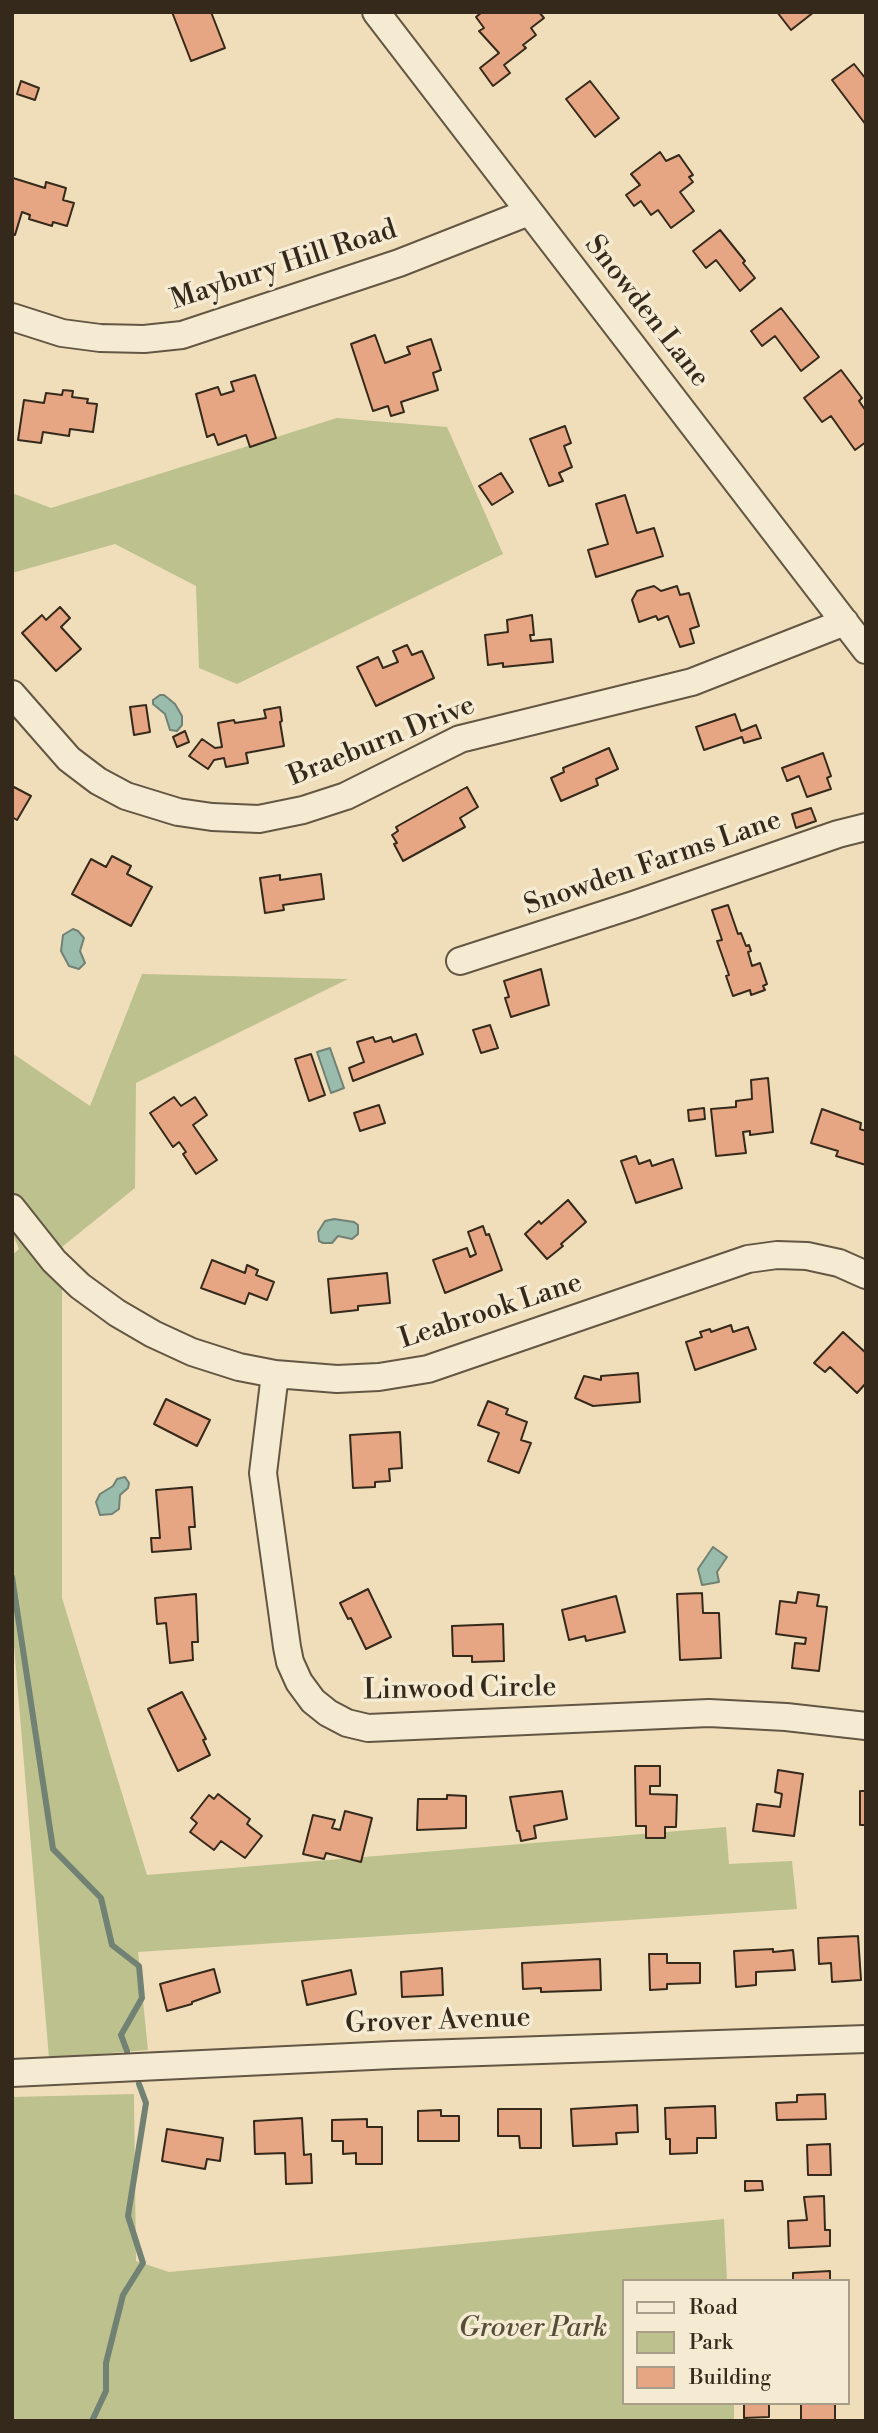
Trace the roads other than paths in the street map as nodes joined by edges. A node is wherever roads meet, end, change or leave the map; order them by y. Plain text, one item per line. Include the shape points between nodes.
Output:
1 (376, 12) edge
2 (528, 212) junction
3 (12, 317) edge
4 (845, 622) junction
5 (866, 650) edge
6 (12, 694) edge
7 (866, 827) edge
8 (460, 961) dead end
9 (12, 1208) edge
10 (866, 1275) edge
11 (275, 1374) junction
12 (866, 1726) edge
13 (866, 2039) edge
14 (12, 2073) edge

1 - 2 street, Snowden Lane
2 - 3 street, Maybury Hill Road via 399,263 182,335 100,338 62,333
2 - 4 street, Snowden Lane
4 - 5 street, Snowden Lane
4 - 6 street, Braeburn Drive via 692,682 460,739 346,796 258,819 178,812 126,796 69,759
7 - 8 street, Snowden Farms Lane
9 - 11 street, Leabrook Lane via 54,1261 117,1313 192,1352
10 - 11 street, Leabrook Lane via 807,1256 748,1259 428,1370 337,1379
11 - 12 street, Linwood Circle via 263,1473 287,1647 299,1682 328,1713 369,1728 709,1713
13 - 14 street, Grover Avenue

